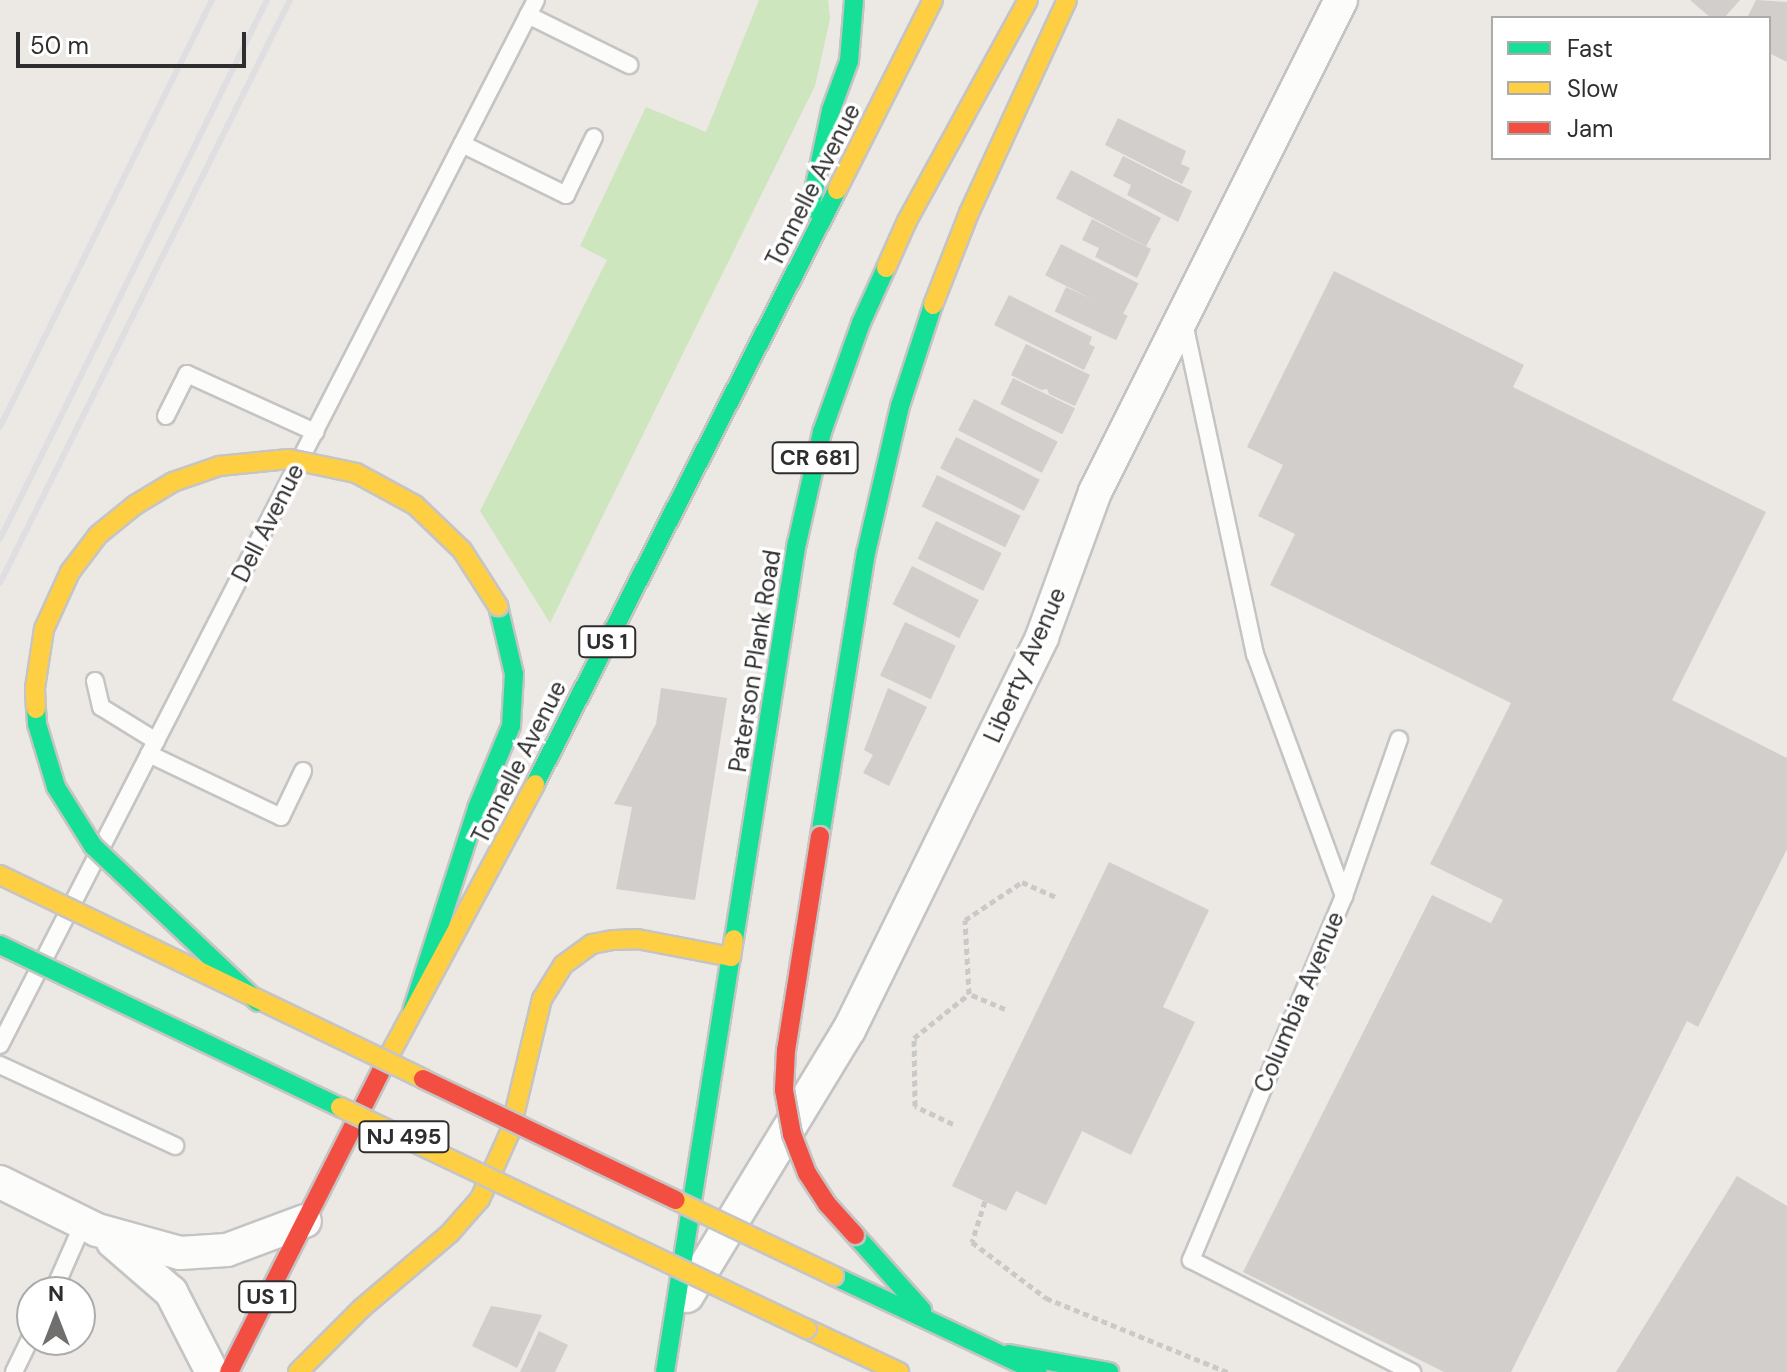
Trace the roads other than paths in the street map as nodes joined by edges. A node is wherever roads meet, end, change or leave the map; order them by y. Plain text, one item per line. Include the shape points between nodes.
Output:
1 (854, 0) edge
2 (933, 0) edge
3 (1028, 0) edge
4 (1067, 0) edge
5 (1341, 0) edge
6 (532, 8) edge
7 (629, 65) dead end
8 (594, 137) dead end
9 (462, 144) junction
10 (796, 270) junction
11 (1182, 315) junction
12 (166, 416) dead end
13 (315, 432) junction
14 (95, 681) dead end
15 (1399, 739) dead end
16 (152, 748) junction
17 (303, 771) dead end
18 (0, 875) edge
19 (1344, 896) junction
20 (0, 945) edge
21 (731, 957) junction
22 (258, 1002) junction
23 (412, 1011) junction
24 (0, 1045) edge
25 (0, 1065) edge
26 (175, 1146) dead end
27 (0, 1182) edge
28 (305, 1221) junction
29 (90, 1227) junction
30 (62, 1276) edge
31 (677, 1312) junction
32 (934, 1324) junction
33 (807, 1329) junction
34 (991, 1351) junction
35 (212, 1372) edge
36 (229, 1372) edge
37 (298, 1372) edge
38 (665, 1372) edge
39 (870, 1372) edge
40 (899, 1372) edge
41 (1038, 1372) edge
42 (1109, 1372) edge
43 (1412, 1372) edge

1 - 10 main road via 849,61 831,110
2 - 10 main road, Tonnelle Avenue / US 1
3 - 21 main road, Paterson Plank Road / CR 681 via 907,221 861,323 822,432 797,543
4 - 32 main road, bridge via 969,213 900,406 866,553 786,1050 784,1090 792,1134 807,1173 827,1204
5 - 11 street, Liberty Avenue
6 - 7 lane
6 - 9 lane, Dell Avenue
8 - 9 lane via 566,195
9 - 13 lane, Dell Avenue
10 - 23 main road, Tonnelle Avenue / US 1 via 512,830
11 - 19 lane, Columbia Avenue via 1255,654
11 - 31 street, Liberty Avenue via 1095,492 1042,637 855,1017
12 - 13 lane via 187,374
13 - 16 lane, Dell Avenue
14 - 16 lane via 101,707
15 - 19 lane
16 - 17 lane via 281,817
16 - 24 lane, Dell Avenue
18 - 22 main road, NJ 495, bridge
19 - 43 lane, Columbia Avenue via 1191,1260
20 - 33 main road, NJ 495, bridge
21 - 31 main road, Paterson Plank Road / CR 681
21 - 37 main road via 637,939 613,940 592,944 563,965 542,999 510,1132 480,1199
22 - 23 main road, bridge via 93,846 56,787 37,724 35,688 44,629 70,572 98,535 173,482 242,462 299,460 356,473 415,505 462,550 498,606 514,674 511,726 477,808
22 - 32 main road, NJ 495, bridge
23 - 28 main road, Tonnelle Avenue / US 1
25 - 26 lane
27 - 29 street
28 - 29 street via 227,1250 202,1253 180,1253
28 - 36 main road, Tonnelle Avenue / US 1
29 - 30 lane
29 - 35 street via 171,1292
31 - 38 main road, Paterson Plank Road / CR 681
32 - 34 main road, NJ 495
33 - 39 main road
33 - 40 main road, NJ 495
34 - 41 main road, NJ 495
34 - 42 main road

